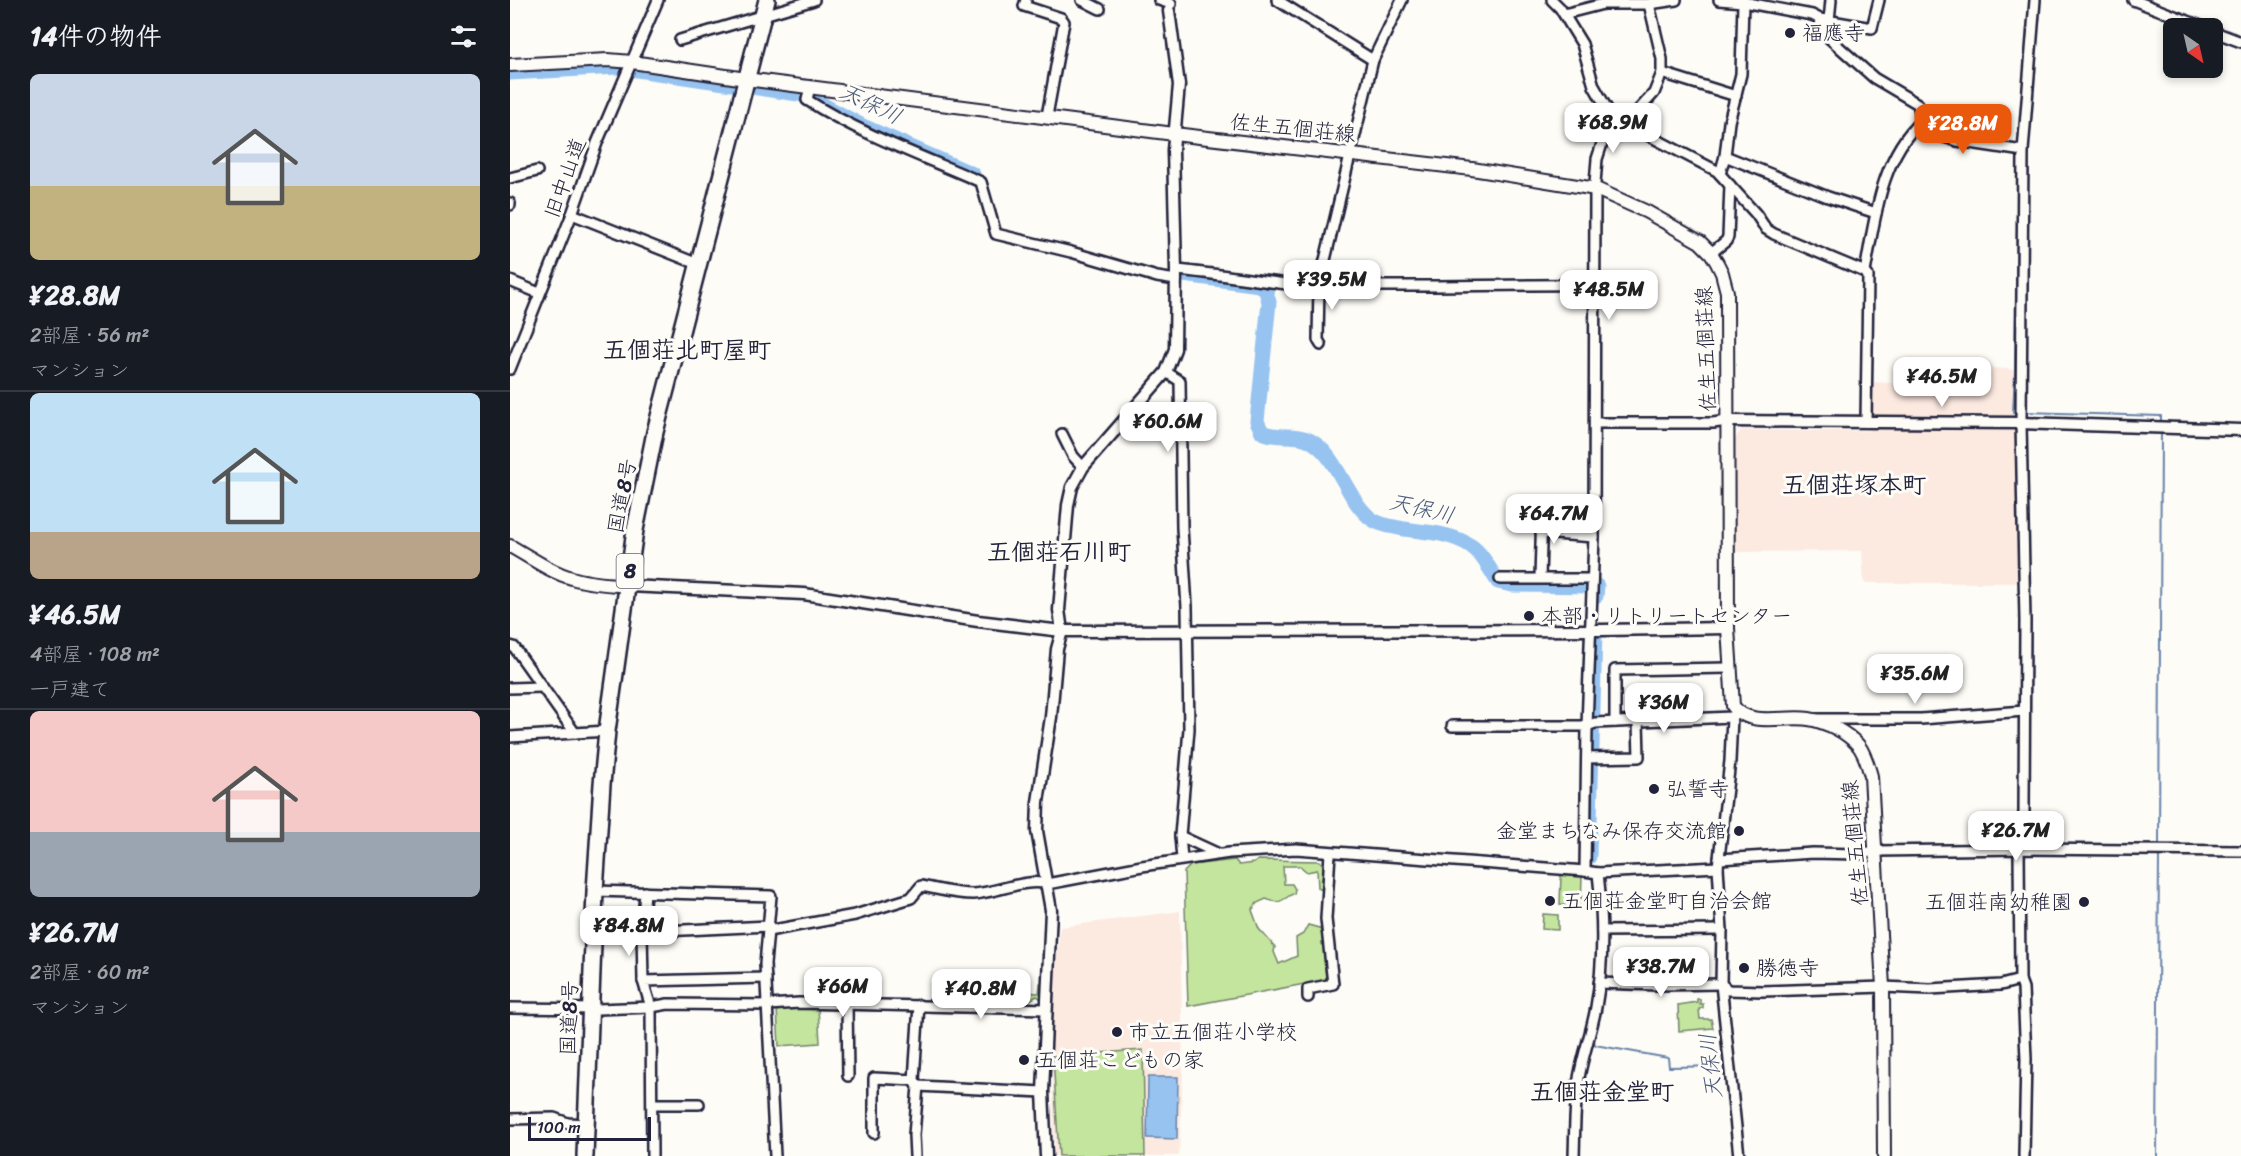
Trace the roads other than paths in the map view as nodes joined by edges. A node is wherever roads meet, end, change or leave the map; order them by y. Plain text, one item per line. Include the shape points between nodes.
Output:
1 (658, 0) edge
2 (767, 0) edge
3 (814, 0) edge
4 (1026, 0) edge
5 (1082, 0) edge
6 (1159, 0) edge
7 (1277, 0) edge
8 (1402, 0) edge
9 (1552, 0) edge
10 (1676, 0) edge
11 (1719, 0) edge
12 (1831, 0) edge
13 (1879, 0) edge
14 (2035, 0) edge
15 (2133, 0) edge
16 (1603, 2) edge
17 (1748, 2) edge
18 (1649, 4) junction
19 (1170, 5) edge
20 (1100, 9) dead end
21 (1564, 14) junction
22 (762, 15) junction
23 (2180, 18) edge
24 (1825, 20) junction
25 (2223, 35) edge
26 (680, 40) dead end
27 (2241, 42) edge
28 (1373, 60) junction
29 (632, 62) junction
30 (510, 65) edge
31 (1662, 73) junction
32 (746, 79) junction
33 (809, 94) junction
34 (1736, 96) junction
35 (1047, 116) junction
36 (1611, 116) junction
37 (1922, 120) junction
38 (1626, 124) junction
39 (1174, 134) junction
40 (2023, 151) junction
41 (1351, 153) junction
42 (1725, 156) junction
43 (537, 171) dead end
44 (1720, 174) junction
45 (510, 178) edge
46 (1730, 185) junction
47 (1596, 189) junction
48 (1876, 213) junction
49 (572, 214) junction
50 (1711, 253) junction
51 (698, 264) junction
52 (1865, 272) junction
53 (1176, 275) junction
54 (510, 281) edge
55 (1319, 285) junction
56 (1596, 285) junction
57 (539, 293) junction
58 (1321, 345) dead end
59 (510, 369) edge
60 (1166, 372) junction
61 (2022, 415) junction
62 (1727, 421) junction
63 (1866, 422) junction
64 (1595, 423) junction
65 (2241, 430) edge
66 (1062, 434) dead end
67 (1083, 467) junction
68 (1542, 511) dead end
69 (1541, 533) junction
70 (1594, 537) junction
71 (510, 546) edge
72 (1540, 578) junction
73 (1500, 579) dead end
74 (1592, 583) junction
75 (628, 586) junction
76 (1728, 627) junction
77 (1187, 629) junction
78 (1594, 630) junction
79 (1062, 631) junction
80 (510, 646) edge
81 (1729, 668) junction
82 (542, 687) junction
83 (510, 688) edge
84 (2024, 711) junction
85 (1735, 715) junction
86 (1808, 719) junction
87 (1615, 722) junction
88 (1638, 722) junction
89 (1591, 724) junction
90 (1452, 726) dead end
91 (607, 731) junction
92 (575, 733) junction
93 (510, 737) edge
94 (1590, 758) junction
95 (1180, 836) junction
96 (2019, 849) junction
97 (1877, 850) junction
98 (2241, 851) edge
99 (1330, 853) junction
100 (1220, 854) junction
101 (1182, 859) junction
102 (1718, 863) junction
103 (1585, 871) junction
104 (1598, 873) junction
105 (1047, 884) junction
106 (595, 891) junction
107 (645, 892) junction
108 (769, 929) junction
109 (1722, 930) junction
110 (1603, 931) junction
111 (642, 932) junction
112 (766, 978) junction
113 (2020, 980) junction
114 (643, 981) junction
115 (1601, 983) junction
116 (1725, 987) junction
117 (1883, 987) junction
118 (1308, 997) dead end
119 (768, 1005) junction
120 (847, 1005) junction
121 (918, 1005) junction
122 (651, 1007) junction
123 (510, 1008) edge
124 (590, 1009) junction
125 (1045, 1009) junction
126 (849, 1076) dead end
127 (916, 1083) junction
128 (1042, 1092) junction
129 (653, 1104) junction
130 (699, 1104) dead end
131 (510, 1119) edge
132 (586, 1124) junction
133 (874, 1133) dead end
134 (585, 1156) edge
135 (652, 1156) edge
136 (776, 1156) edge
137 (915, 1156) edge
138 (1046, 1156) edge
139 (1574, 1156) edge
140 (1739, 1156) edge
141 (1884, 1156) edge
142 (2025, 1156) edge

1 - 29 street, 旧中山道
2 - 22 highway, 国道8号 / 8
3 - 22 street
4 - 35 street via 1024,6 1064,22
5 - 20 street
6 - 19 street
7 - 28 street
8 - 28 street
9 - 21 street
10 - 18 street
11 - 17 street
12 - 24 street
13 - 24 street via 1872,28
14 - 40 street
15 - 23 street
16 - 18 street
16 - 21 street
17 - 24 street
17 - 34 street
18 - 31 street
19 - 39 street via 1179,85
21 - 36 street via 1582,44 1594,86
22 - 26 street
22 - 32 highway, 国道8号 / 8
24 - 37 street via 1822,32 1866,72 1918,104
25 - 27 street
28 - 41 street
29 - 30 main road, 佐生五個荘線
29 - 32 main road, 佐生五個荘線
29 - 49 street, 旧中山道
31 - 34 street
31 - 38 street via 1654,93
32 - 33 main road, 佐生五個荘線
32 - 51 highway, 国道8号 / 8
33 - 35 main road, 佐生五個荘線
33 - 53 street via 807,100 820,108 981,182 996,234 1158,277
34 - 42 street
35 - 39 main road, 佐生五個荘線
36 - 38 street
36 - 47 street via 1597,159
37 - 40 street via 1938,135 1957,141
37 - 48 street via 1904,142 1890,169
38 - 44 street
39 - 41 main road, 佐生五個荘線
39 - 53 street
40 - 61 street
41 - 47 main road, 佐生五個荘線
41 - 55 street
42 - 44 street
42 - 48 street
43 - 45 street
44 - 46 street
46 - 50 street via 1728,237
46 - 52 street via 1766,229
47 - 50 main road, 佐生五個荘線 via 1682,230
47 - 56 street
48 - 52 street
49 - 51 street
49 - 57 street, 旧中山道
50 - 62 main road, 佐生五個荘線 via 1722,273 1726,292
51 - 75 highway, 国道8号 / 8 via 656,432 635,530
52 - 63 street
53 - 55 street via 1229,275
53 - 60 street via 1175,349
54 - 57 street
55 - 56 street
55 - 58 street
56 - 64 street
57 - 59 street, 旧中山道
60 - 67 street
60 - 77 street via 1180,381
61 - 63 street
61 - 65 street
61 - 84 street
62 - 63 street
62 - 64 street
62 - 76 main road, 佐生五個荘線
64 - 70 street
66 - 67 street
67 - 79 street via 1068,505 1059,610
68 - 69 street
69 - 70 street
69 - 72 street
70 - 74 street
71 - 75 main road via 570,578
72 - 73 street
72 - 74 street
74 - 78 street
75 - 79 street via 804,594
75 - 91 highway, 国道8号 / 8
76 - 78 street
76 - 81 main road, 佐生五個荘線
77 - 78 street
77 - 79 street
77 - 95 street via 1189,729
78 - 89 street
79 - 105 street via 1038,802 1038,839
80 - 82 street
81 - 85 main road, 佐生五個荘線
81 - 87 street via 1615,670
82 - 83 street
82 - 92 street
84 - 86 street via 1921,718
84 - 96 street via 2024,812
85 - 86 main road, 佐生五個荘線
85 - 88 street
85 - 102 street
86 - 97 main road, 佐生五個荘線 via 1844,732 1859,746 1871,776
87 - 88 street
87 - 89 street
88 - 94 street via 1639,757
89 - 90 street
89 - 94 street
91 - 92 street
91 - 106 highway, 国道8号 / 8
92 - 93 street
94 - 103 street
95 - 100 street
95 - 101 street
96 - 97 street
96 - 98 street
96 - 113 street
97 - 102 street
97 - 117 main road, 佐生五個荘線
99 - 100 street via 1296,849
99 - 103 street
99 - 118 street via 1326,918 1333,984 1308,989
100 - 101 street
101 - 105 street
102 - 104 street
102 - 109 street
103 - 104 street
104 - 110 street
105 - 108 street via 1038,881 972,894 921,886 911,898 855,915
105 - 125 street via 1051,929
106 - 107 street
106 - 124 highway, 国道8号 / 8
107 - 108 street via 771,896
107 - 111 street
108 - 111 street
108 - 112 street
109 - 110 street
109 - 116 street
110 - 115 street
111 - 114 street
112 - 114 street
112 - 119 street
113 - 117 street via 2001,985 1930,989
113 - 142 street via 2026,1059
114 - 122 street
115 - 116 street
115 - 139 street via 1575,1099
116 - 117 street via 1789,991
116 - 140 street
117 - 141 main road, 佐生五個荘線
119 - 120 street
119 - 122 street
119 - 136 street
120 - 121 street
120 - 126 street
121 - 125 street
121 - 127 street
122 - 124 street
122 - 129 street
123 - 124 street
124 - 132 highway, 国道8号 / 8
125 - 128 street
127 - 128 street
127 - 133 street via 874,1078
127 - 137 street
128 - 138 street
129 - 130 street
129 - 135 street
131 - 132 street via 555,1118
132 - 134 highway, 国道8号 / 8

